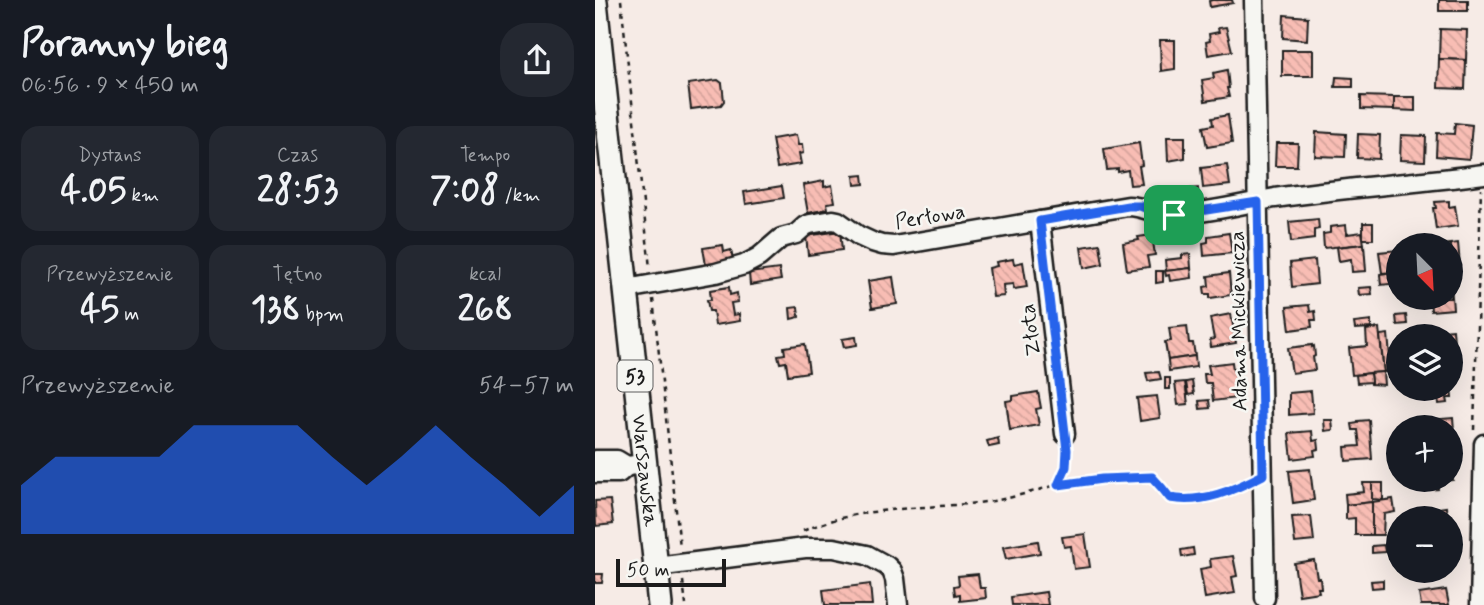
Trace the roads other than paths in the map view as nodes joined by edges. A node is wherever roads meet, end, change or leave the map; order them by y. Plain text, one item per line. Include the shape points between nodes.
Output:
1 (1254, 0) edge
2 (595, 2) edge
3 (1483, 174) edge
4 (1258, 202) junction
5 (1036, 222) junction
6 (626, 289) junction
7 (1066, 434) road end
8 (1479, 442) edge
9 (595, 460) edge
10 (636, 465) junction
11 (595, 472) edge
12 (656, 567) junction
13 (1265, 598) dead end
14 (660, 605) edge
15 (898, 605) edge
16 (1481, 605) edge

1 - 4 street, Adama Mickiewicza
2 - 6 main road, Warszawska / 53
3 - 4 street, Perłowa
4 - 5 street, Perłowa via 1174,215 1128,206
4 - 13 street, Adama Mickiewicza
5 - 6 street, Perłowa via 894,246 872,242 833,220 810,224 781,238 744,265
5 - 7 street, Złota
6 - 10 main road, Warszawska / 53
8 - 16 street
9 - 10 street
10 - 11 street via 618,473
10 - 12 main road, Warszawska / 53
12 - 14 main road, Warszawska / 53
12 - 15 street via 834,548 867,555 887,566 895,579

